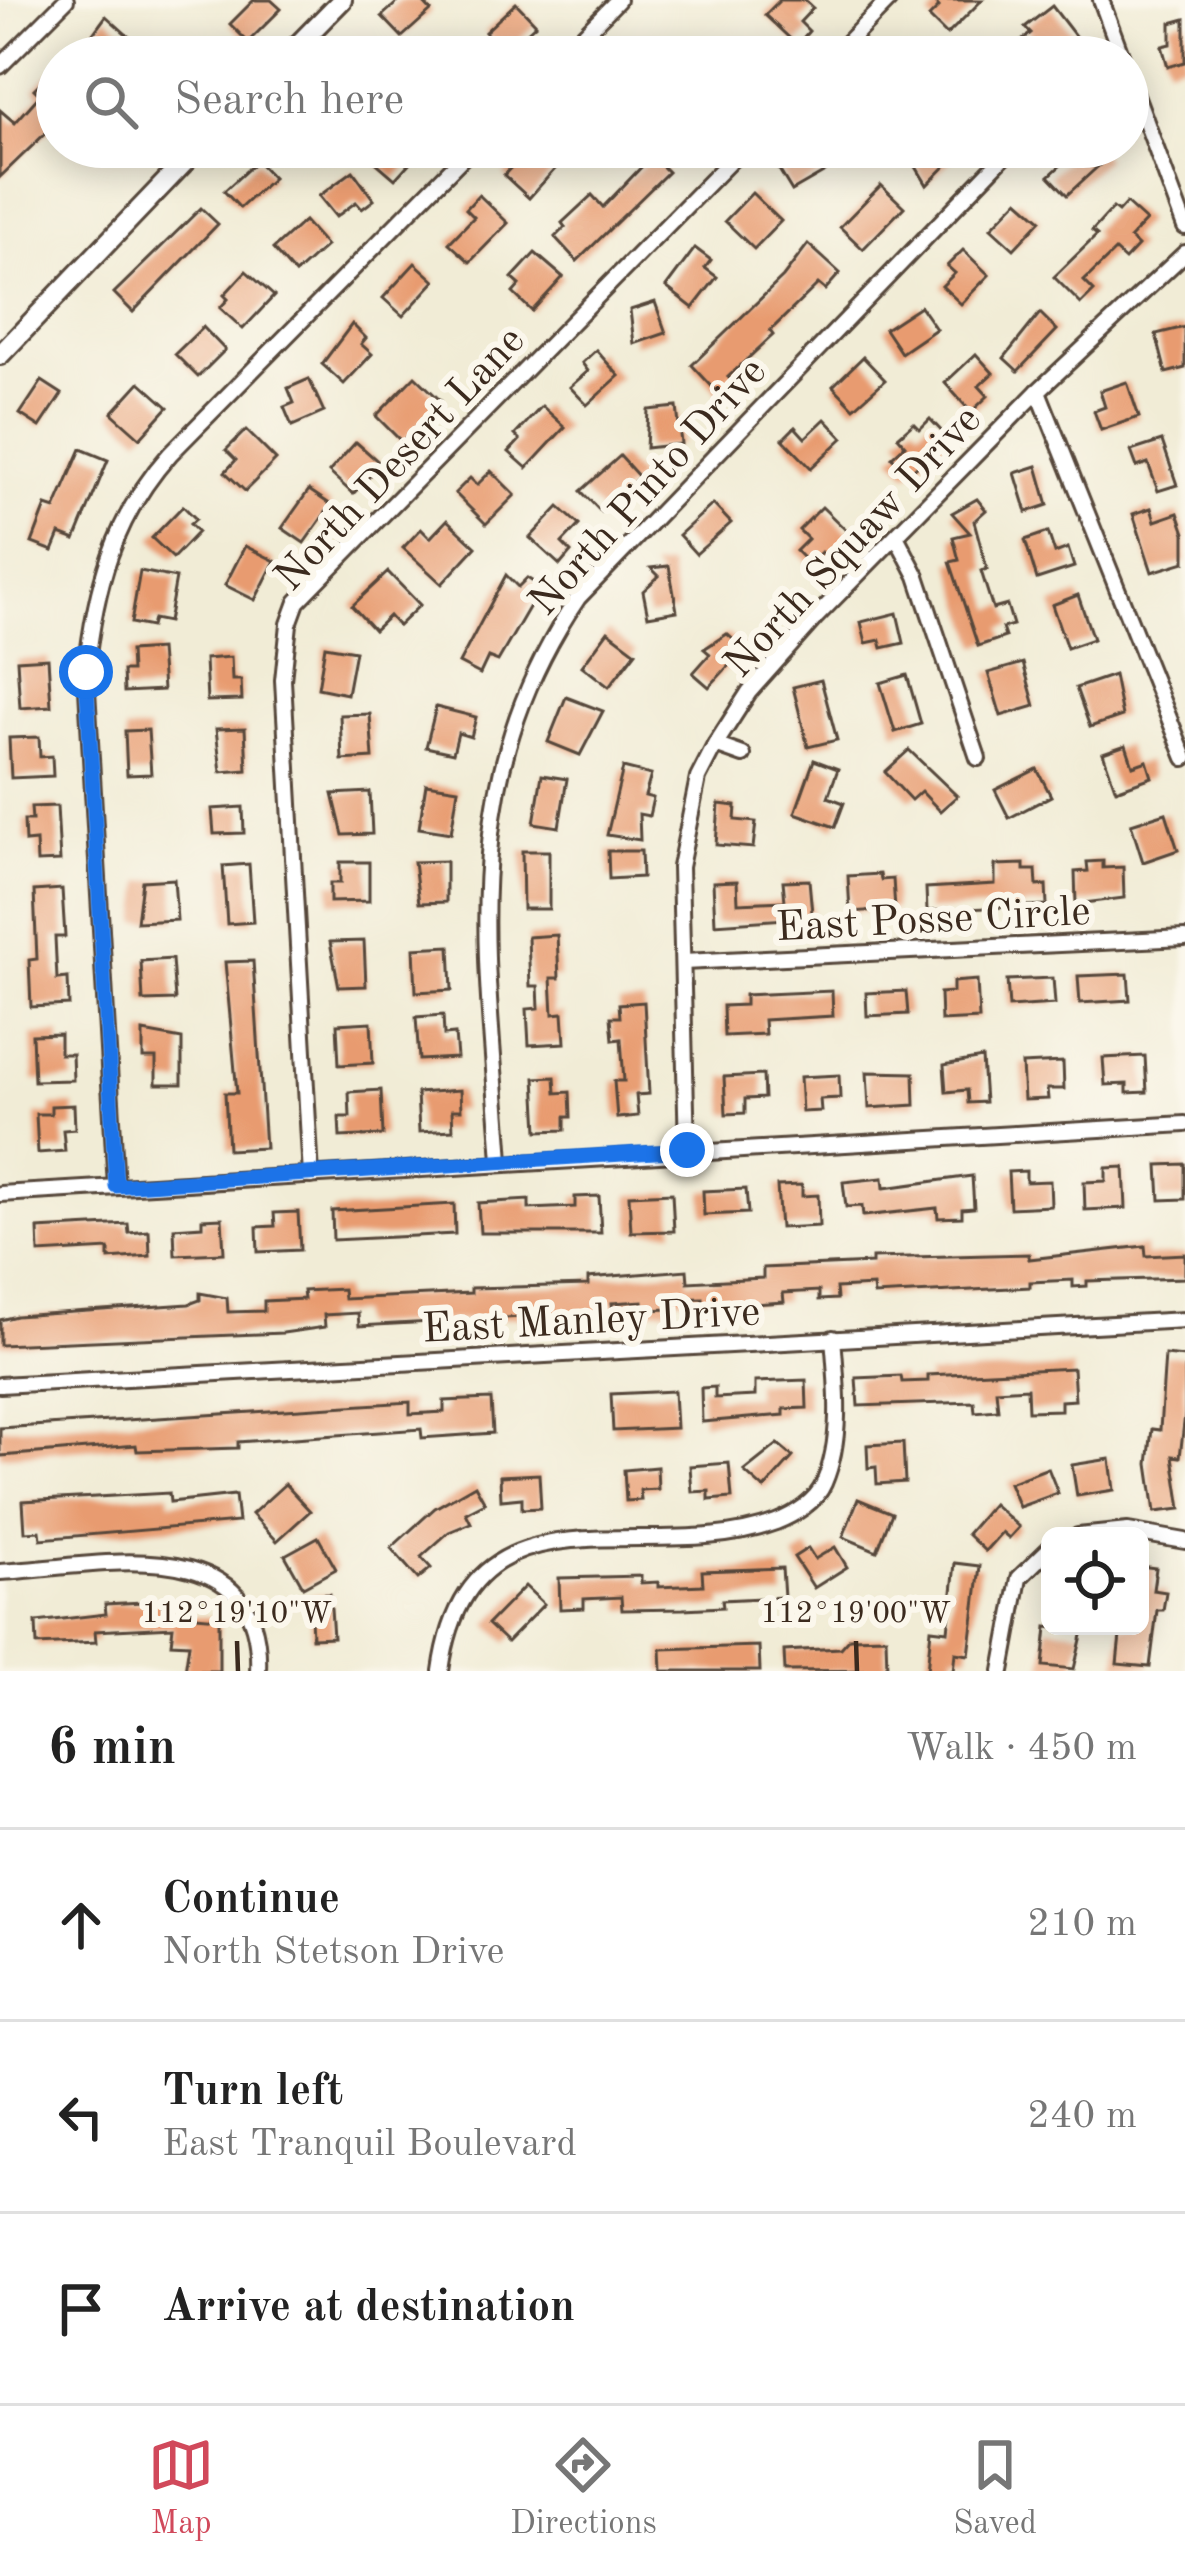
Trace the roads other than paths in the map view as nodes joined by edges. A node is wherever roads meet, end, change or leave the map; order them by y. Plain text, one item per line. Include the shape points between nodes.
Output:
1 (66, 0) edge
2 (342, 0) edge
3 (618, 0) edge
4 (889, 0) edge
5 (1101, 0) edge
6 (307, 36) edge
7 (583, 36) edge
8 (854, 36) edge
9 (1114, 36) edge
10 (0, 66) edge
11 (1149, 129) edge
12 (179, 168) edge
13 (452, 168) edge
14 (723, 168) edge
15 (993, 168) edge
16 (1185, 226) edge
17 (1185, 253) edge
18 (0, 356) edge
19 (1038, 391) junction
20 (896, 536) junction
21 (715, 745) junction
22 (743, 755) dead end
23 (978, 758) dead end
24 (1185, 758) edge
25 (1185, 938) edge
26 (683, 962) junction
27 (1185, 1124) edge
28 (687, 1150) junction
29 (501, 1161) junction
30 (310, 1176) junction
31 (116, 1186) junction
32 (0, 1194) edge
33 (1185, 1320) edge
34 (833, 1338) junction
35 (0, 1385) edge
36 (1149, 1535) edge
37 (1185, 1541) edge
38 (1041, 1557) edge
39 (0, 1572) edge
40 (258, 1671) edge
41 (441, 1671) edge
42 (1002, 1671) edge

1 - 10 street
2 - 6 main road
3 - 7 street
4 - 8 street
5 - 9 street
11 - 16 street
12 - 18 main road
13 - 31 street via 170,454 135,493 116,532 94,602 86,672
14 - 30 street, North Desert Lane via 297,602 283,680
15 - 29 street, North Pinto Drive via 578,598 539,656 492,795 485,873
17 - 19 street, North Squaw Drive
19 - 20 street, North Squaw Drive
19 - 24 street
20 - 21 street, North Squaw Drive via 749,692
20 - 23 street
21 - 22 street
21 - 26 street, North Squaw Drive via 698,778 680,867
25 - 26 street, East Posse Circle
26 - 28 street, North Squaw Drive
27 - 28 street
28 - 29 street
29 - 30 street
30 - 31 street
31 - 32 street
33 - 34 street, East Manley Drive
34 - 35 street, East Manley Drive
34 - 41 street via 835,1445 823,1487 796,1515 748,1532 516,1549 478,1575 457,1606
36 - 37 street
38 - 42 street via 1019,1578
39 - 40 street via 170,1562 210,1572 235,1592 251,1621

